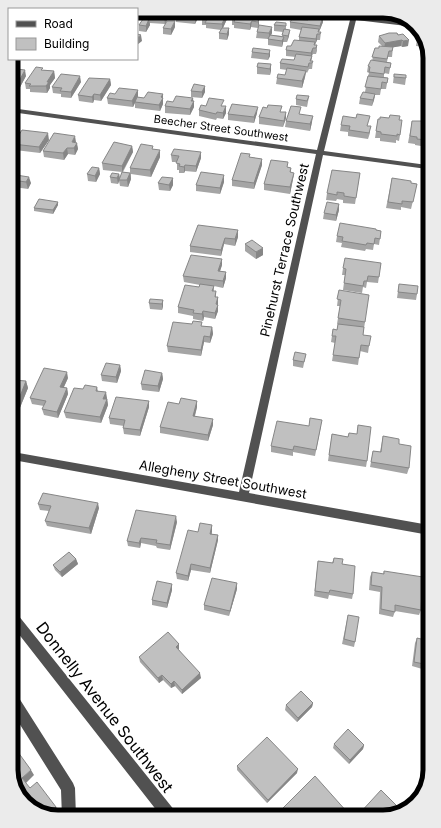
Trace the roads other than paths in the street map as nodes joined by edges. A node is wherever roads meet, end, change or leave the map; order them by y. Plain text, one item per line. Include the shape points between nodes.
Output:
1 (353, 18) edge
2 (372, 18) edge
3 (402, 23) edge
4 (18, 111) edge
5 (320, 152) junction
6 (423, 166) edge
7 (18, 457) edge
8 (243, 496) junction
9 (423, 529) edge
10 (18, 624) edge
11 (18, 709) edge
12 (69, 810) edge
13 (165, 810) edge

1 - 5 street, Pinehurst Terrace Southwest
2 - 3 street
4 - 5 street, Beecher Street Southwest
5 - 6 street, Beecher Street Southwest
5 - 8 street, Pinehurst Terrace Southwest
7 - 8 street, Allegheny Street Southwest
8 - 9 street, Allegheny Street Southwest
10 - 13 street, Donnelly Avenue Southwest
11 - 12 street via 68,788

